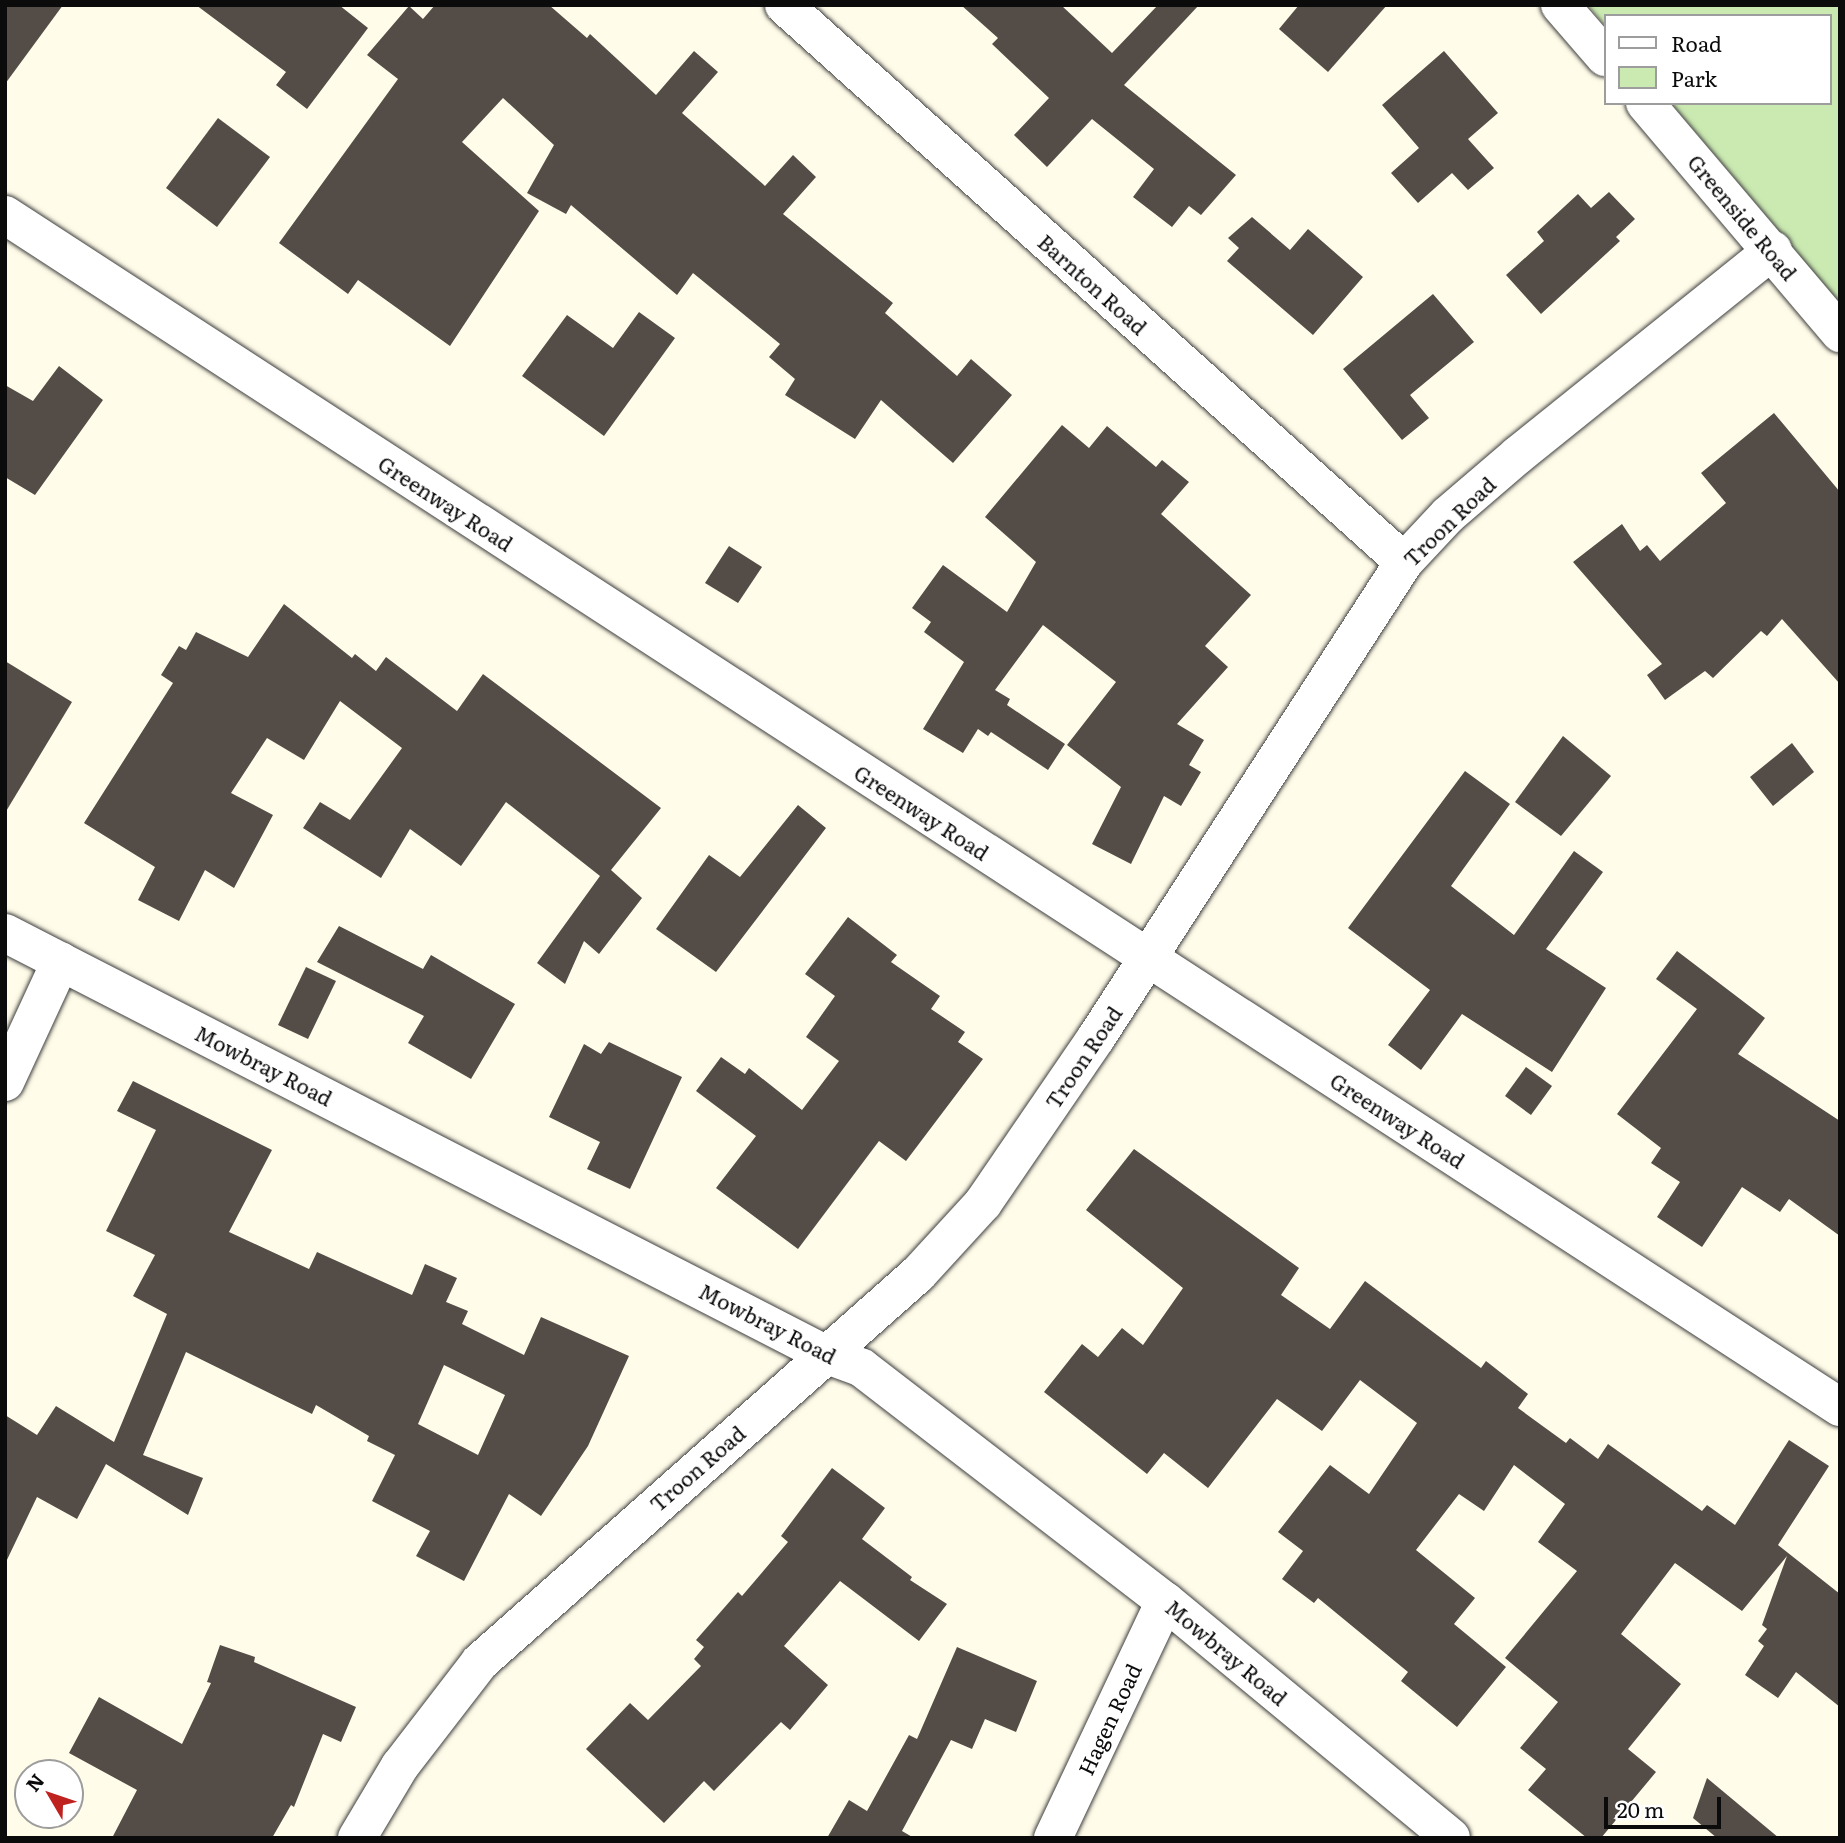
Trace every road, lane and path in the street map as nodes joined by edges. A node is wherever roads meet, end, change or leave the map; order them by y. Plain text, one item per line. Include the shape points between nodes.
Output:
1 (784, 5) edge
2 (1560, 5) edge
3 (1604, 56) edge
4 (1647, 105) edge
5 (5, 215) edge
6 (1773, 250) junction
7 (1840, 333) edge
8 (1404, 562) junction
9 (5, 933) edge
10 (1149, 958) junction
11 (61, 961) junction
12 (5, 1082) edge
13 (827, 1355) junction
14 (1840, 1407) edge
15 (1165, 1601) junction
16 (357, 1838) edge
17 (1053, 1838) edge
18 (1451, 1838) edge

1 - 8 street, Barnton Road
2 - 3 street
4 - 6 street, Greenside Road
5 - 10 street, Greenway Road
6 - 7 street, Greenside Road
6 - 8 street, Troon Road via 1518,455 1448,515
8 - 10 street, Troon Road
9 - 11 street, Mowbray Road
10 - 13 street, Troon Road via 983,1203 918,1274
10 - 14 street, Greenway Road
11 - 12 street
11 - 13 street, Mowbray Road
13 - 15 street, Mowbray Road via 862,1368 893,1390
13 - 16 street, Troon Road via 480,1662 439,1711
15 - 17 street, Hagen Road
15 - 18 street, Mowbray Road

